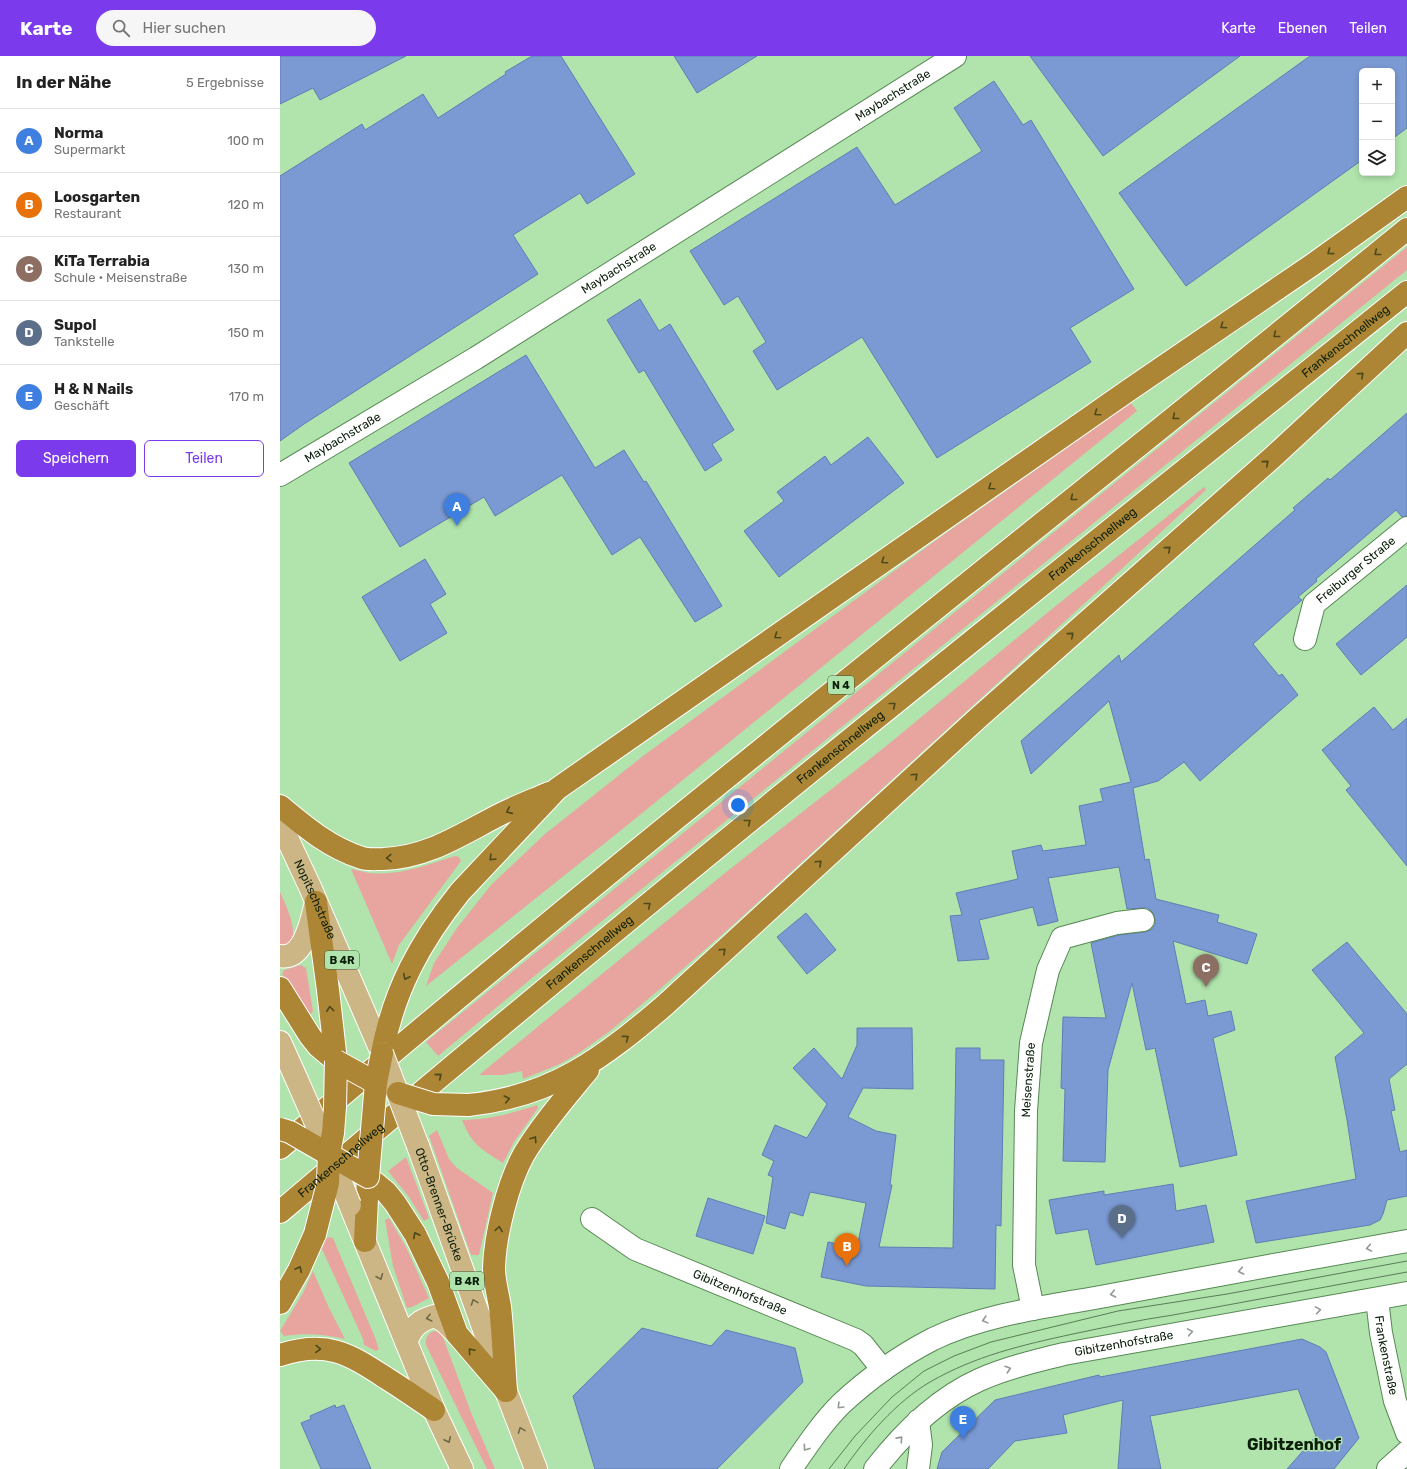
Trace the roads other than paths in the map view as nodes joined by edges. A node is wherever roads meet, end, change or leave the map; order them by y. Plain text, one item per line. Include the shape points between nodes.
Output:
1 (955, 56) edge
2 (1407, 197) edge
3 (1407, 229) edge
4 (1407, 292) edge
5 (1407, 333) edge
6 (280, 475) edge
7 (1407, 528) edge
8 (1305, 639) dead end
9 (557, 790) junction
10 (280, 806) edge
11 (280, 823) edge
12 (316, 902) junction
13 (1143, 920) dead end
14 (280, 956) edge
15 (280, 988) edge
16 (368, 1019) joint
17 (280, 1042) edge
18 (382, 1053) junction
19 (333, 1055) junction
20 (595, 1061) junction
21 (376, 1083) junction
22 (398, 1093) junction
23 (280, 1129) edge
24 (280, 1148) edge
25 (329, 1153) junction
26 (370, 1183) junction
27 (280, 1212) edge
28 (592, 1219) dead end
29 (365, 1241) junction
30 (1407, 1241) edge
31 (1407, 1293) edge
32 (1377, 1298) junction
33 (280, 1304) edge
34 (1033, 1309) junction
35 (457, 1334) junction
36 (406, 1342) junction
37 (280, 1355) edge
38 (883, 1370) junction
39 (506, 1391) junction
40 (434, 1410) junction
41 (918, 1421) junction
42 (1407, 1433) edge
43 (1407, 1452) edge
44 (462, 1469) edge
45 (536, 1469) edge
46 (791, 1469) edge
47 (875, 1469) edge
48 (918, 1469) edge
49 (1388, 1469) edge

1 - 6 street, Maybachstraße via 476,358
2 -> 9 highway
3 -> 24 highway, N 4 via 507,957
27 -> 4 highway, Frankenschnellweg via 450,1067 804,777
20 -> 5 highway via 665,1005 978,718 1274,456
7 - 8 street, Freiburger Straße via 1314,604
9 -> 10 highway via 502,814 438,847 394,859 363,859 318,836
9 -> 18 highway via 445,910 415,958 397,997 386,1030
11 - 12 main road, Nopitschstraße / B 4R
12 - 14 main road via 301,947 292,955
12 - 16 main road, Nopitschstraße / B 4R
19 -> 12 highway
13 - 34 street, Meisenstraße via 1117,923 1062,938 1048,970 1031,1043 1026,1111 1024,1265
15 - 19 highway via 310,1036
16 - 18 main road, Otto-Brenner-Brücke / B 4R
17 - 25 main road, bridge
18 - 21 highway, bridge
18 - 22 main road, Otto-Brenner-Brücke / B 4R, bridge
19 - 21 highway, bridge
19 - 25 highway, bridge via 334,1114
22 -> 20 highway, bridge via 433,1104 468,1105 507,1099 572,1074
39 -> 20 highway via 500,1306 494,1268 503,1211 524,1155 550,1116
21 - 22 highway
21 - 26 highway, bridge
39 -> 22 main road, Otto-Brenner-Brücke / B 4R, bridge
23 - 25 highway, bridge
25 - 26 highway, bridge
25 - 29 main road, bridge
33 -> 25 highway, bridge via 315,1234 328,1183
26 - 29 highway
35 -> 26 highway via 438,1282 415,1234 396,1203 386,1192
28 - 38 street, Gibitzenhofstraße via 635,1249 856,1340
29 -> 36 main road
30 -> 34 street
31 - 32 street, Gibitzenhofstraße
41 -> 32 street, Gibitzenhofstraße via 944,1400 978,1380 1023,1364 1064,1354
32 - 42 street, Frankenstraße via 1381,1333 1395,1401
34 -> 38 street via 949,1332
35 -> 36 main road via 435,1316 416,1325
39 -> 35 highway
36 - 40 main road
37 -> 40 highway via 315,1348 344,1353 359,1360
38 -> 46 street via 841,1405 821,1427
45 -> 39 main road, B 4R
40 -> 44 main road
47 -> 41 street, Gibitzenhofstraße
41 - 48 street via 921,1445
43 - 49 street

